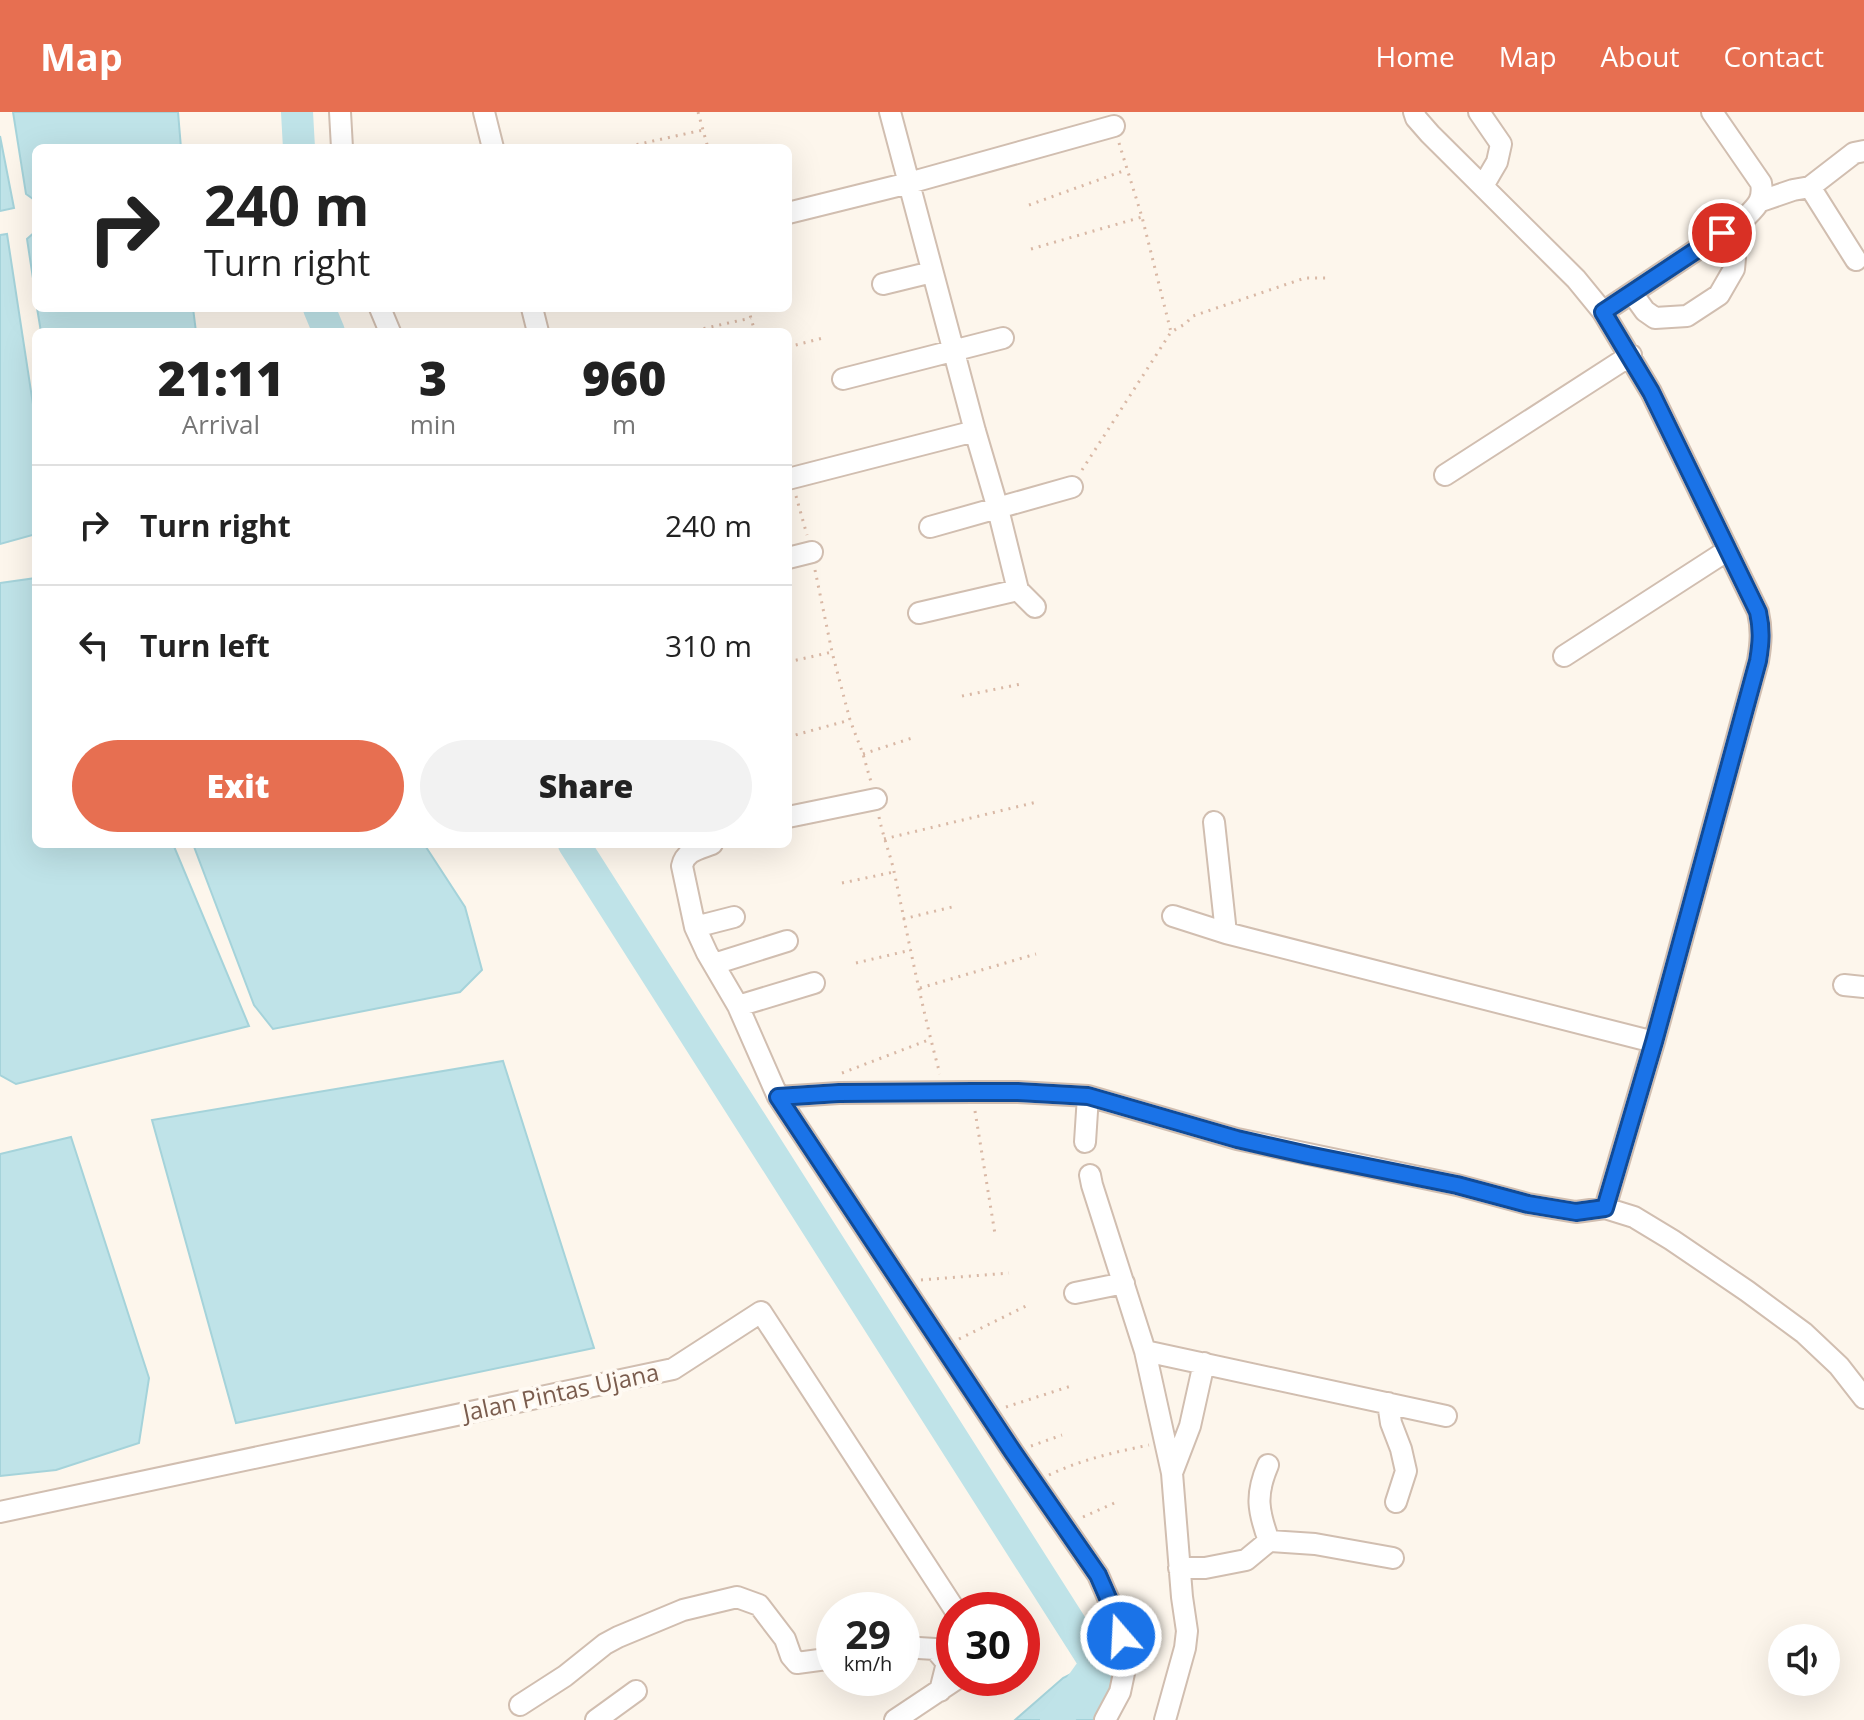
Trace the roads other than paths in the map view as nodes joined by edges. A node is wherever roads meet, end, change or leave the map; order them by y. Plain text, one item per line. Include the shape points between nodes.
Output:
1 (340, 112) edge
2 (484, 112) edge
3 (890, 112) edge
4 (1414, 112) edge
5 (1479, 112) edge
6 (1712, 112) edge
7 (1114, 126) road end
8 (342, 144) edge
9 (492, 144) edge
10 (1864, 151) edge
11 (909, 183) junction
12 (1483, 186) junction
13 (1810, 187) junction
14 (1761, 201) junction
15 (792, 212) edge
16 (1722, 233) junction
17 (1856, 260) dead end
18 (932, 272) junction
19 (883, 284) dead end
20 (1632, 293) junction
21 (1603, 312) junction
22 (1003, 338) dead end
23 (954, 349) junction
24 (1631, 355) junction
25 (843, 379) dead end
26 (975, 431) junction
27 (1445, 475) dead end
28 (792, 478) edge
29 (1072, 487) road end
30 (998, 509) junction
31 (930, 527) dead end
32 (1728, 550) junction
33 (812, 552) dead end
34 (792, 557) edge
35 (1018, 590) junction
36 (1035, 607) dead end
37 (919, 613) dead end
38 (1564, 656) dead end
39 (876, 799) dead end
40 (792, 816) edge
41 (1214, 822) dead end
42 (702, 848) edge
43 (1173, 916) dead end
44 (734, 917) dead end
45 (695, 927) junction
46 (1226, 933) junction
47 (787, 941) dead end
48 (714, 964) junction
49 (814, 983) dead end
50 (738, 1006) junction
51 (1654, 1042) junction
52 (1088, 1096) junction
53 (778, 1097) junction
54 (1085, 1142) dead end
55 (1090, 1175) dead end
56 (1605, 1208) junction
57 (1124, 1283) junction
58 (1075, 1293) dead end
59 (1145, 1351) junction
60 (1204, 1363) junction
61 (1864, 1398) edge
62 (1388, 1403) junction
63 (1446, 1416) dead end
64 (1268, 1465) dead end
65 (1172, 1473) junction
66 (1396, 1502) dead end
67 (0, 1512) edge
68 (1269, 1541) junction
69 (1393, 1558) dead end
70 (1179, 1568) junction
71 (943, 1592) edge
72 (816, 1660) edge
73 (636, 1691) dead end
74 (936, 1694) edge
75 (520, 1705) dead end
76 (596, 1720) edge
77 (895, 1720) edge
78 (1105, 1720) edge
79 (1165, 1720) edge

1 - 8 street
2 - 9 street
3 - 11 street
4 - 12 street
5 - 12 street via 1501,144
6 - 14 street via 1761,183
7 - 11 street
10 - 13 street
11 - 15 street
11 - 18 street
12 - 21 street
13 - 14 street
13 - 17 street
14 - 16 street
16 - 20 street
16 - 20 street via 1735,258 1719,295 1687,316 1655,318
18 - 19 street
18 - 23 street
20 - 21 street
21 - 24 street
22 - 23 street
23 - 25 street
23 - 26 street
24 - 27 street
24 - 32 street
26 - 28 street
26 - 30 street
29 - 30 street
30 - 31 street
30 - 35 street
32 - 38 street
32 - 51 street via 1758,612 1762,641
33 - 34 street
35 - 36 street
35 - 37 street
39 - 40 street
41 - 46 street
42 - 45 street via 684,858 682,866
43 - 46 street
44 - 45 street
45 - 48 street
46 - 51 street
47 - 48 street
48 - 50 street
49 - 50 street
50 - 53 street
51 - 56 street
52 - 53 street via 972,1092
52 - 54 street
52 - 56 street via 1237,1139 1528,1204 1576,1212
53 - 78 street via 1098,1575 1127,1659 1120,1692
55 - 57 street
56 - 61 street via 1634,1217 1747,1291 1804,1333
57 - 58 street
57 - 59 street
59 - 60 street
59 - 65 street
60 - 62 street
60 - 65 street via 1190,1426
62 - 63 street
62 - 66 street via 1406,1471
64 - 68 street via 1260,1484 1260,1517
65 - 70 street
67 - 71 street, Jalan Pintas Ujana via 673,1369 761,1312
68 - 69 street
68 - 70 street via 1246,1560
70 - 79 street via 1187,1631
72 - 75 street via 797,1663 759,1605 737,1597 683,1610 618,1637
73 - 76 street
74 - 77 street

